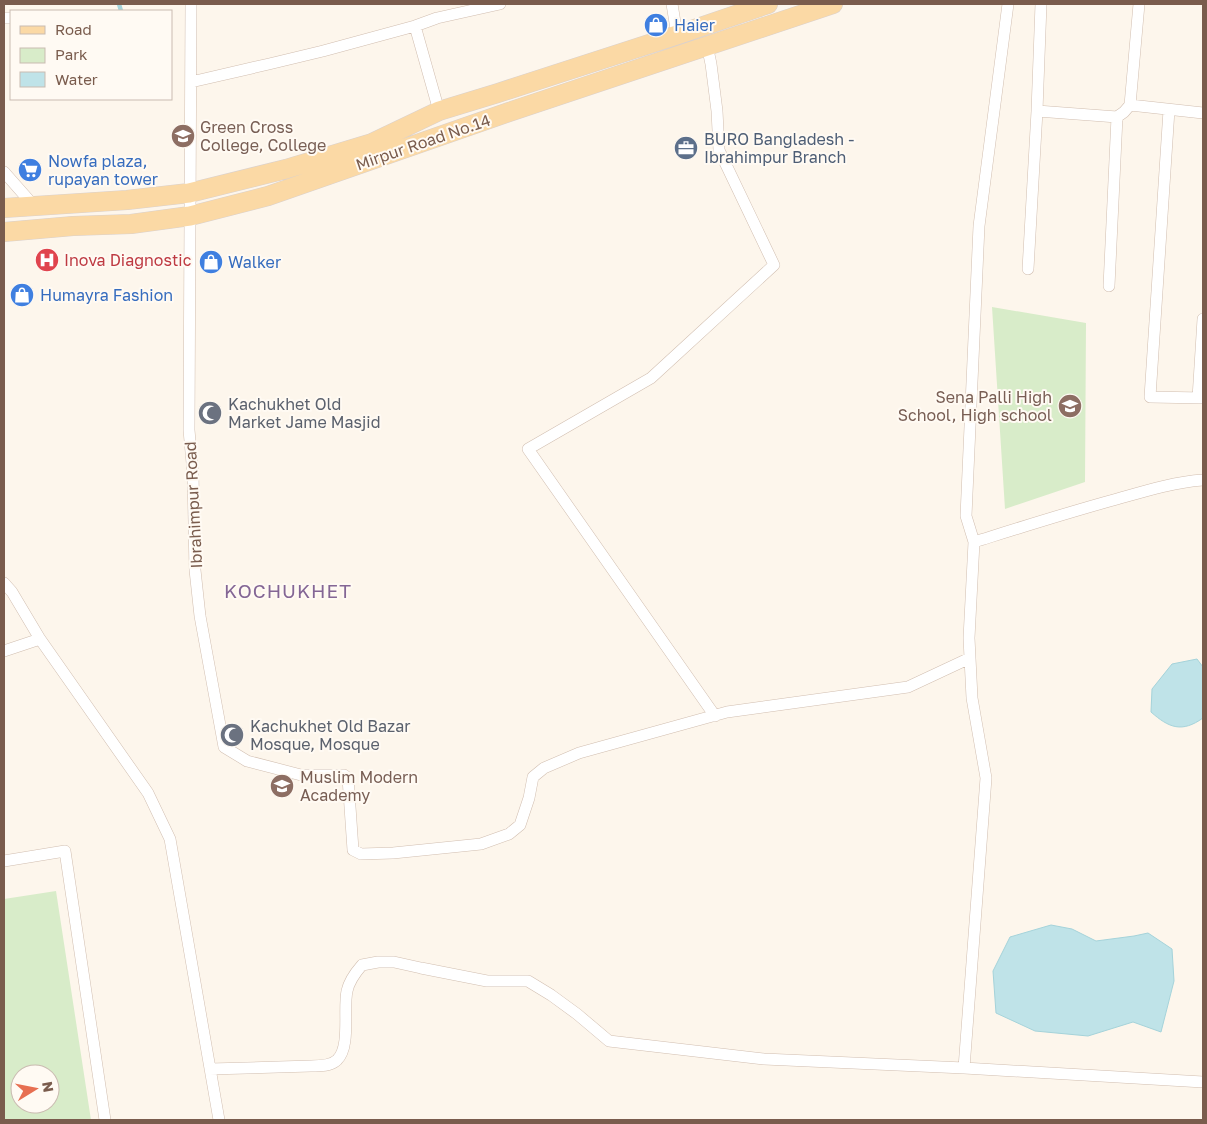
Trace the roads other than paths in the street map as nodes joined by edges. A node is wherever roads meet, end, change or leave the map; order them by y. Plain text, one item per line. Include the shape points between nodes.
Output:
1 (191, 4) edge
2 (500, 4) edge
3 (672, 4) edge
4 (768, 4) edge
5 (833, 4) edge
6 (1008, 4) edge
7 (1041, 4) edge
8 (1139, 4) edge
9 (415, 26) junction
10 (677, 35) junction
11 (707, 45) junction
12 (190, 82) junction
13 (1130, 105) junction
14 (1169, 110) junction
15 (438, 111) junction
16 (1036, 111) junction
17 (1203, 113) edge
18 (1117, 116) junction
19 (4, 172) edge
20 (189, 192) junction
21 (34, 206) junction
22 (4, 208) edge
23 (190, 216) junction
24 (4, 232) edge
25 (1028, 269) dead end
26 (1109, 286) dead end
27 (1203, 319) edge
28 (1201, 398) edge
29 (1203, 480) edge
30 (974, 542) junction
31 (4, 583) edge
32 (40, 639) junction
33 (4, 651) edge
34 (970, 658) junction
35 (715, 716) junction
36 (4, 861) edge
37 (964, 1068) junction
38 (210, 1069) junction
39 (1203, 1082) edge
40 (105, 1120) edge
41 (219, 1120) edge

1 - 12 street, Ibrahimpur Road
2 - 9 street
3 - 10 street
4 - 10 main road, Mirpur Road No.14
5 - 11 main road, Mirpur Road No.14
6 - 30 street via 979,226 966,516
7 - 16 street
8 - 13 street
9 - 12 street
9 - 15 street
10 - 15 main road, Mirpur Road No.14
11 - 23 main road, Mirpur Road No.14 via 268,196
11 - 35 street via 717,110 719,150 774,265 651,378 528,449
12 - 20 street, Ibrahimpur Road
13 - 14 street
13 - 18 street
14 - 17 street
14 - 28 street via 1150,397
15 - 20 main road, Mirpur Road No.14 via 372,143 286,169
16 - 18 street
16 - 25 street
18 - 26 street
19 - 21 street
20 - 21 main road, Mirpur Road No.14
20 - 23 street, Ibrahimpur Road
21 - 22 main road, Mirpur Road No.14
23 - 24 main road, Mirpur Road No.14 via 131,224
23 - 35 street, Ibrahimpur Road via 188,368 195,570 200,616 224,747 247,761 301,775 344,774 348,778 353,850 361,854 393,854 481,844 509,834 520,825 533,777 544,768 579,753
27 - 28 street
29 - 30 street via 1143,492
30 - 34 street
31 - 32 street
32 - 33 street
32 - 38 street via 148,793 170,839
34 - 35 street via 908,687
34 - 37 street via 972,698 986,778
36 - 40 street via 65,851
37 - 38 street via 764,1059 609,1041 577,1014 528,981 487,981 394,962 378,962 362,965 351,978 345,1007 344,1045 337,1060 327,1065
37 - 39 street
38 - 41 street

